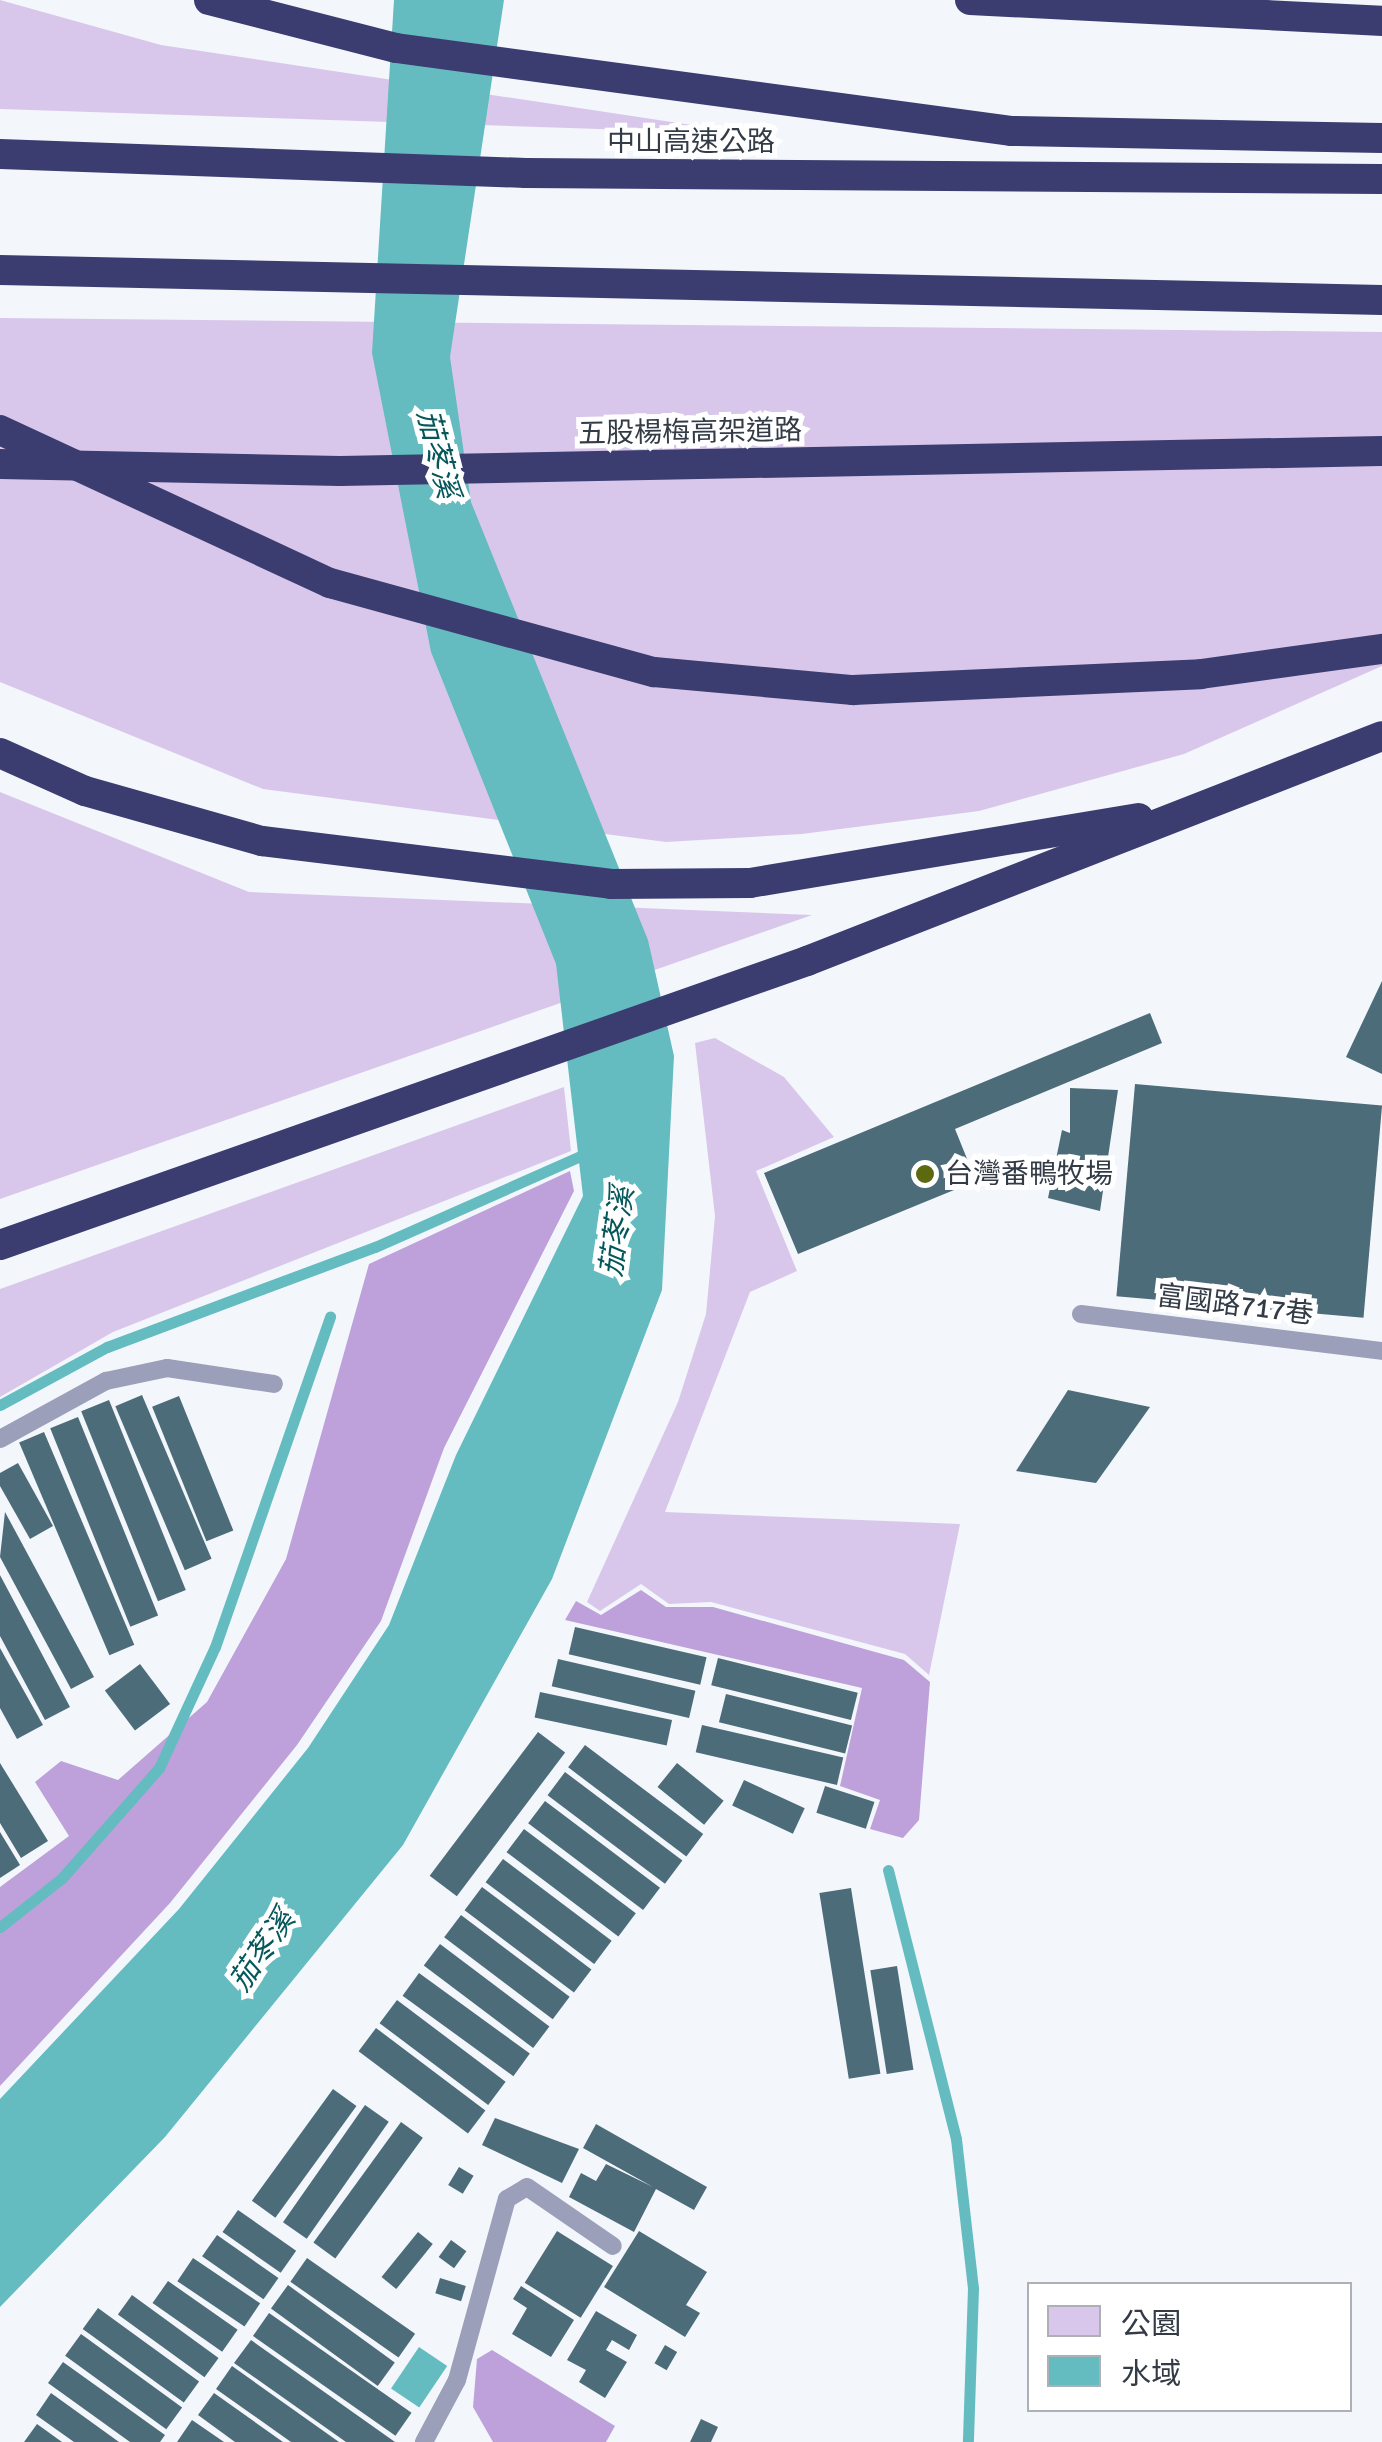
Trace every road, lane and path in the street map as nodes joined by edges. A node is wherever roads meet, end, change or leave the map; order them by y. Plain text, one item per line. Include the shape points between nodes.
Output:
1 (209, 0) edge
2 (970, 0) edge
3 (1382, 21) edge
4 (1382, 138) edge
5 (0, 154) edge
6 (1382, 180) edge
7 (0, 270) edge
8 (1382, 300) edge
9 (0, 430) edge
10 (1382, 452) edge
11 (0, 464) edge
12 (1382, 649) edge
13 (1382, 736) edge
14 (0, 753) edge
15 (1232, 798) junction
16 (0, 1245) edge
17 (1081, 1314) dead end
18 (1382, 1351) edge
19 (274, 1384) dead end
20 (0, 1439) edge
21 (613, 2246) dead end
22 (424, 2442) edge

1 - 4 highway via 396,48 1012,131
2 - 3 highway
5 - 6 highway, 中山高速公路 via 526,173
7 - 8 highway
9 - 12 highway via 330,583 654,672 853,690 1201,674
10 - 11 highway, 五股楊梅高架道路 via 340,471
13 - 15 highway
14 - 15 highway via 85,790 262,840 611,884 750,883
15 - 16 highway via 807,961
17 - 18 lane, 富國路717巷
19 - 20 lane via 152,1372 106,1381
21 - 22 lane via 527,2188 507,2199 458,2380

